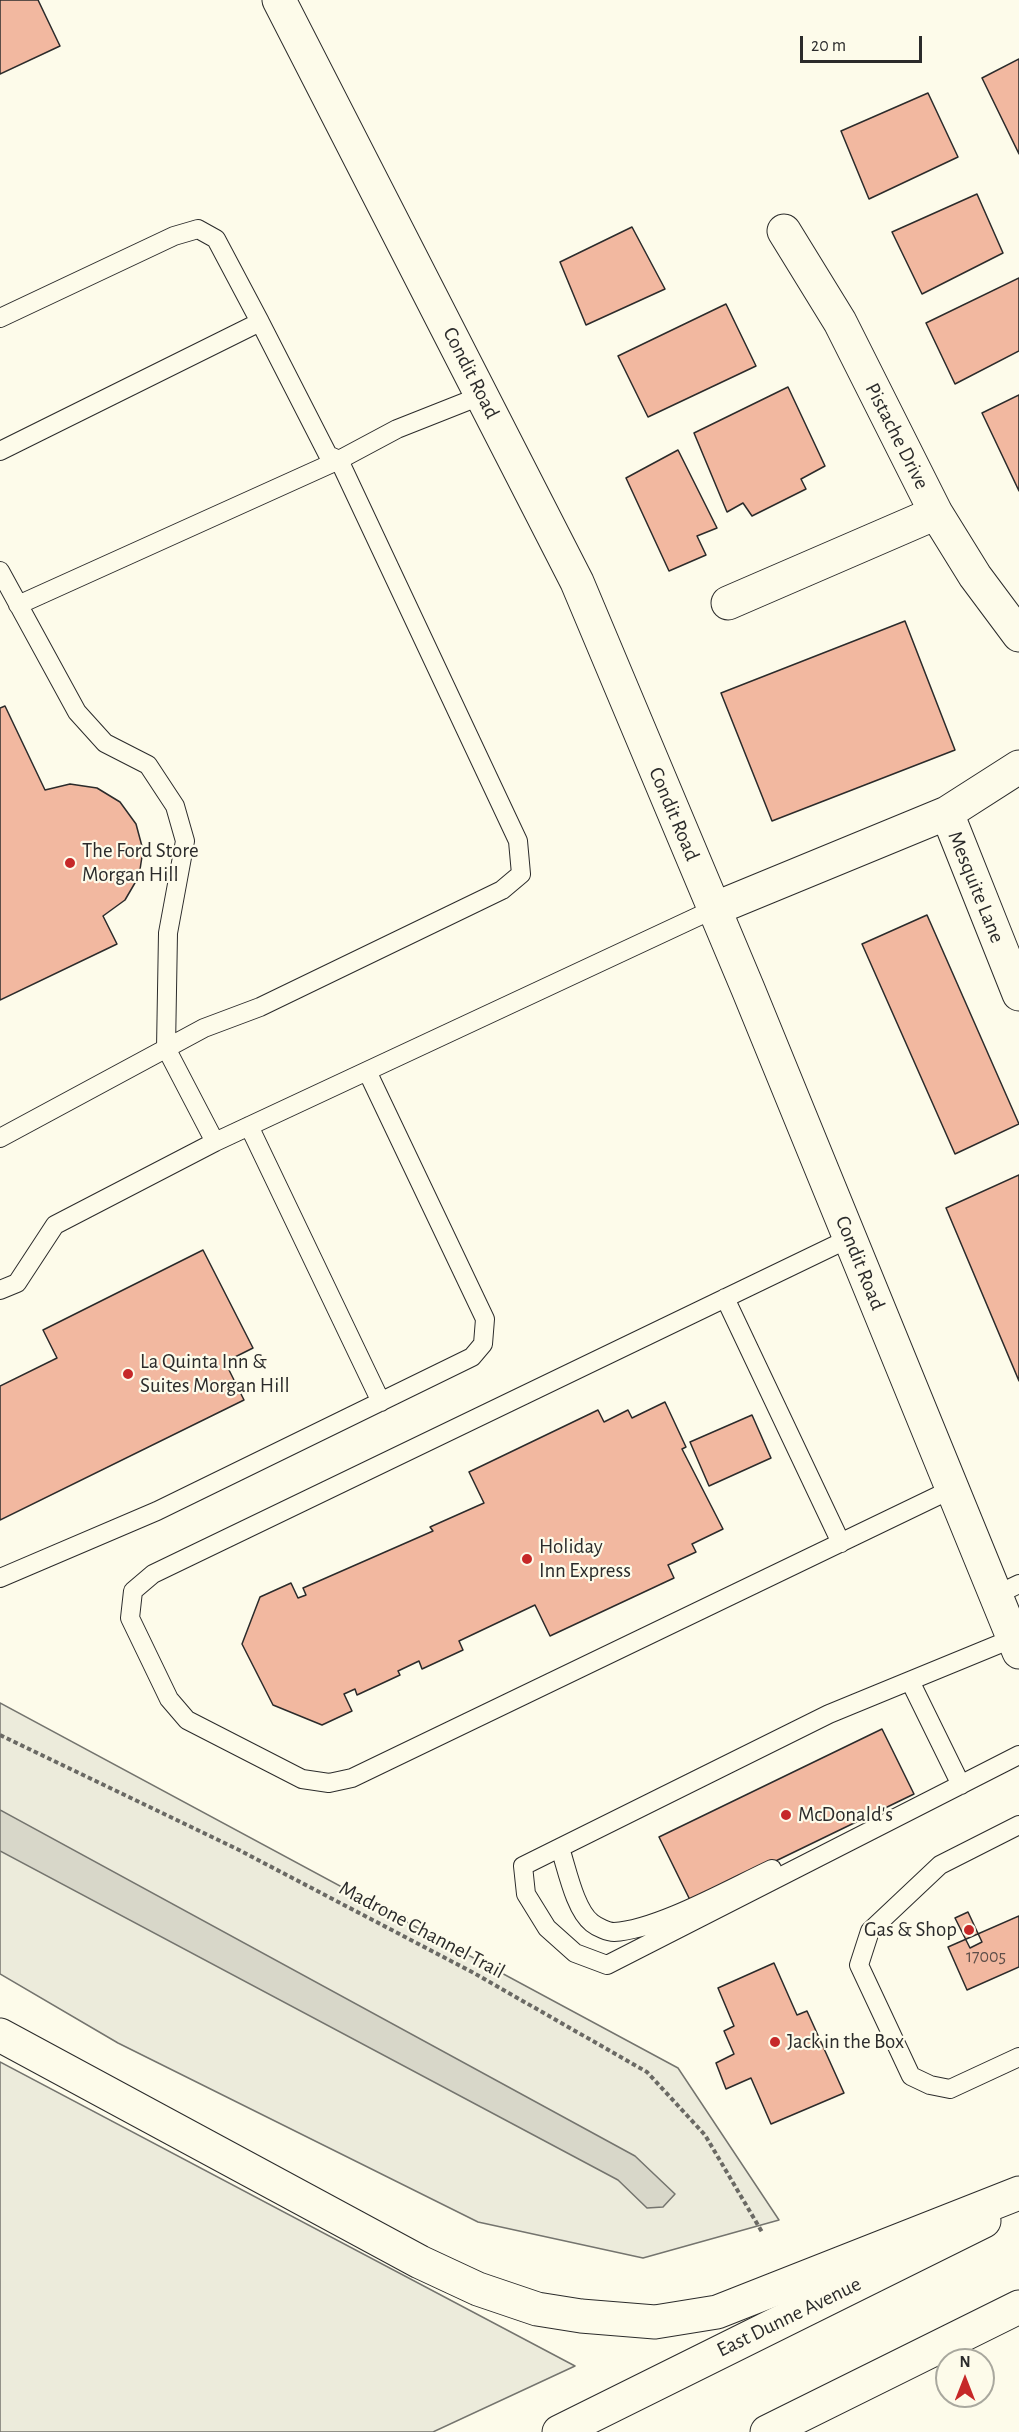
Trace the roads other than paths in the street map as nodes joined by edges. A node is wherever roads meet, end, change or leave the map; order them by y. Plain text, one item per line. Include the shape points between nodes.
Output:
1 (279, 0) edge
2 (784, 231) dead end
3 (0, 318) edge
4 (260, 322) junction
5 (483, 395) junction
6 (0, 451) edge
7 (339, 460) junction
8 (936, 513) junction
9 (0, 571) edge
10 (728, 603) dead end
11 (18, 605) junction
12 (1019, 635) edge
13 (1019, 768) edge
14 (947, 813) junction
15 (714, 909) junction
16 (1019, 994) edge
17 (166, 1048) junction
18 (367, 1071) junction
19 (249, 1126) junction
20 (0, 1138) edge
21 (215, 1142) junction
22 (850, 1238) junction
23 (0, 1290) edge
24 (725, 1298) junction
25 (381, 1402) junction
26 (952, 1489) junction
27 (841, 1543) junction
28 (0, 1578) edge
29 (1007, 1590) edge
30 (1016, 1645) edge
31 (910, 1681) junction
32 (1019, 1755) edge
33 (961, 1785) junction
34 (1019, 1825) edge
35 (851, 1842) junction
36 (560, 1848) junction
37 (0, 2036) edge
38 (1019, 2056) edge
39 (1019, 2193) edge
40 (1019, 2203) edge
41 (1019, 2307) edge
42 (558, 2432) edge
43 (767, 2432) edge

1 - 5 main road, Condit Road
2 - 8 main road, Pistache Drive via 840,322
3 - 4 lane via 174,236 198,229 216,239
4 - 6 lane
4 - 7 lane via 328,455
5 - 7 lane via 397,429
5 - 15 main road, Condit Road via 577,582
7 - 11 lane
7 - 17 lane via 518,841 521,874 502,890
8 - 10 main road
8 - 12 main road, Pistache Drive via 975,576
9 - 11 lane
11 - 17 lane via 77,712 105,743 148,765 175,806 184,841 168,933
13 - 14 main road
14 - 15 main road
14 - 16 main road, Mesquite Lane
15 - 18 lane
15 - 22 main road, Condit Road
17 - 20 lane
17 - 21 lane
18 - 19 lane
18 - 25 lane via 485,1319 483,1344 472,1358
19 - 21 lane
19 - 25 lane
21 - 23 lane via 56,1225 17,1283
22 - 24 lane
22 - 26 main road, Condit Road
24 - 27 lane
24 - 27 lane via 153,1574 133,1591 130,1618 170,1700 187,1720 302,1779 329,1783 352,1778
25 - 28 lane via 157,1511
26 - 27 lane
26 - 29 main road, Condit Road
29 - 30 main road, Condit Road
30 - 31 lane
31 - 33 lane
31 - 36 lane via 829,1714
32 - 33 lane
33 - 35 lane
34 - 38 lane via 940,1865 870,1931 859,1965 911,2076 950,2089
35 - 36 lane via 827,1843 670,1917 611,1932 592,1923 579,1907
35 - 36 lane via 607,1965 575,1953 547,1928 526,1894 524,1866
37 - 39 main road via 430,2266 478,2289 537,2309 581,2316 655,2322 717,2312
40 - 42 main road, East Dunne Avenue
41 - 43 main road

